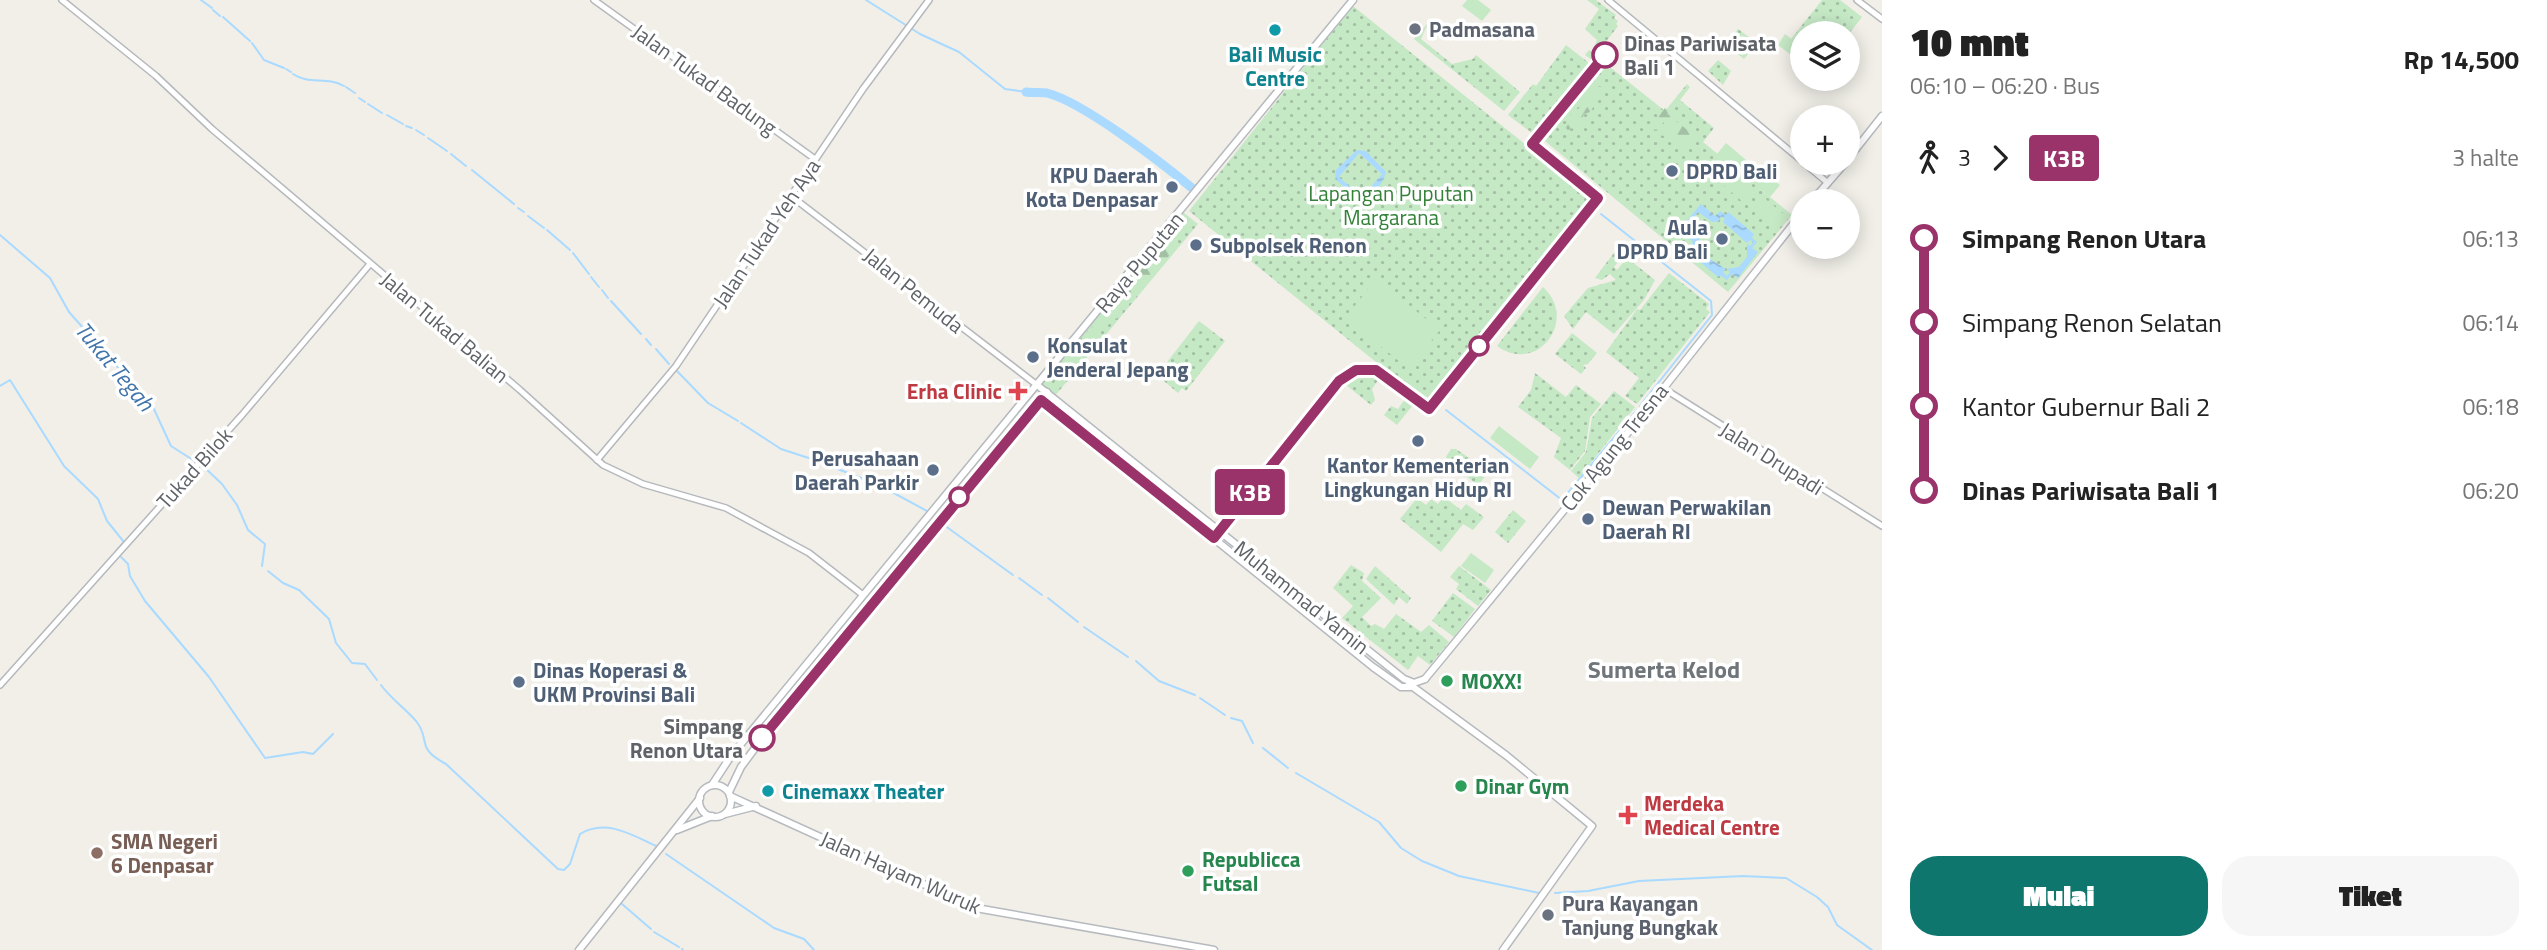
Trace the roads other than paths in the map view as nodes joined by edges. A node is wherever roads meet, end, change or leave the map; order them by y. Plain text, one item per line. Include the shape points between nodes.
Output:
1 (62, 0) edge
2 (594, 0) edge
3 (929, 0) edge
4 (1353, 0) edge
5 (1608, 0) edge
6 (1857, 0) edge
7 (1882, 19) edge
8 (1882, 116) edge
9 (1860, 144) edge
10 (1790, 151) edge
11 (815, 159) junction
12 (1818, 175) edge
13 (1834, 175) edge
14 (1828, 183) junction
15 (1823, 189) edge
16 (791, 196) junction
17 (1790, 228) edge
18 (370, 264) junction
19 (1037, 384) junction
20 (1663, 388) junction
21 (1047, 393) junction
22 (1041, 400) junction
23 (998, 433) junction
24 (1007, 440) junction
25 (597, 460) junction
26 (1882, 526) edge
27 (895, 558) junction
28 (903, 565) junction
29 (863, 595) junction
30 (1320, 613) junction
31 (1314, 620) junction
32 (1424, 679) junction
33 (0, 685) edge
34 (1410, 685) junction
35 (1428, 697) junction
36 (712, 785) junction
37 (729, 794) junction
38 (699, 798) junction
39 (758, 806) junction
40 (722, 815) junction
41 (712, 816) junction
42 (675, 830) junction
43 (579, 950) edge
44 (1214, 950) edge
45 (1503, 950) edge

1 - 18 street, Jalan Tukad Balian
2 - 11 street, Jalan Tukad Badung
3 - 11 street, Jalan Tukad Yeh Aya
4 - 19 main road, Raya Puputan
5 - 10 street
6 - 7 street
8 - 9 main road
11 - 16 street, Jalan Tukad Yeh Aya
12 - 14 street
13 - 14 main road
14 - 15 main road
16 - 19 street, Jalan Pemuda
16 - 25 street, Jalan Tukad Yeh Aya via 672,371
17 - 20 main road, Cok Agung Tresna
18 - 25 street, Jalan Tukad Balian
18 - 33 street, Tukad Bilok
19 - 21 main road, Muhammad Yamin
19 - 23 main road, Raya Puputan
20 - 26 street, Jalan Drupadi
20 - 32 main road, Cok Agung Tresna
21 - 22 main road
21 - 30 main road, Muhammad Yamin
22 - 24 main road
22 - 31 main road, Muhammad Yamin
23 - 24 main road
23 - 27 main road, Raya Puputan
24 - 28 main road
25 - 29 street, Jalan Tukad Balian via 614,473 726,508 809,553
27 - 28 main road
27 - 29 main road, Raya Puputan
28 - 37 main road via 759,742 733,779
29 - 36 main road, Raya Puputan
30 - 31 main road
30 - 34 main road, Muhammad Yamin
31 - 34 main road, Muhammad Yamin via 1401,687
32 - 34 main road
32 - 35 main road
34 - 35 main road
35 - 45 main road via 1592,826
36 - 37 main road
36 - 38 main road
37 - 39 main road, Jalan Hayam Wuruk
37 - 40 main road via 729,809
38 - 41 main road via 703,811
38 - 42 main road
39 - 40 main road
39 - 44 main road, Jalan Hayam Wuruk via 976,908
40 - 41 main road
41 - 42 main road
42 - 43 main road

